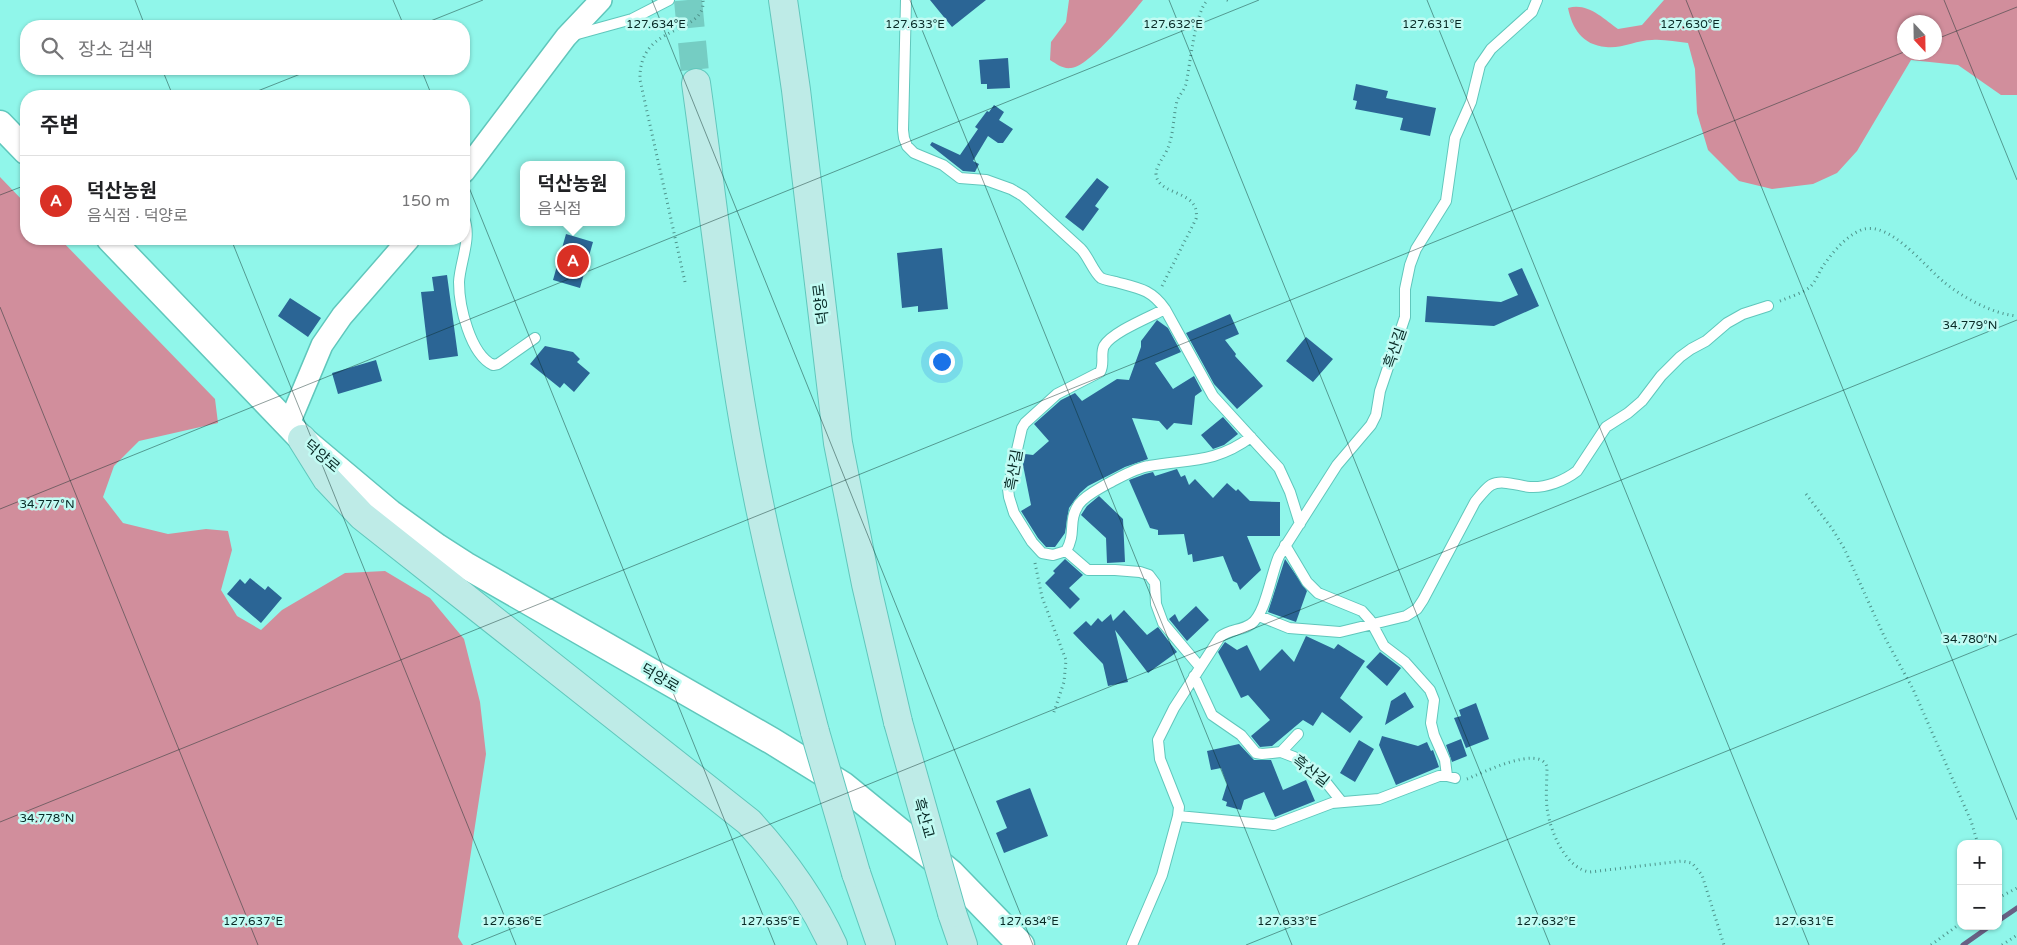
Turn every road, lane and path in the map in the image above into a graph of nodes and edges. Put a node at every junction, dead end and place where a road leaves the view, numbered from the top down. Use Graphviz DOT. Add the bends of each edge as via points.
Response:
graph roads {
  1 [pos="601,0"];
  2 [pos="669,0"];
  3 [pos="703,0"];
  4 [pos="783,0"];
  5 [pos="906,0"];
  6 [pos="1208,0"];
  7 [pos="1537,0"];
  8 [pos="566,37"];
  9 [pos="696,83"];
  10 [pos="0,124"];
  11 [pos="20,145"];
  12 [pos="470,164"];
  13 [pos="116,245"];
  14 [pos="404,245"];
  15 [pos="465,245"];
  16 [pos="684,282"];
  17 [pos="1156,298"];
  18 [pos="1768,306"];
  19 [pos="1165,310"];
  20 [pos="2017,316"];
  21 [pos="535,338"];
  22 [pos="295,432"];
  23 [pos="1251,437"];
  24 [pos="1806,494"];
  25 [pos="1300,524"];
  26 [pos="1032,542"];
  27 [pos="1285,545"];
  28 [pos="1066,551"];
  29 [pos="1259,616"];
  30 [pos="1372,624"];
  31 [pos="1197,671"];
  32 [pos="1053,715"];
  33 [pos="898,722"];
  34 [pos="1298,734"];
  35 [pos="1281,752"];
  36 [pos="1451,777"];
  37 [pos="1341,801"];
  38 [pos="1178,816"];
  39 [pos="1977,840"];
  40 [pos="2017,888"];
  41 [pos="2002,896"];
  42 [pos="1957,926"];
  43 [pos="2017,935"];
  44 [pos="833,945"];
  45 [pos="881,945"];
  46 [pos="963,945"];
  47 [pos="1021,945"];
  48 [pos="1132,945"];
  49 [pos="1724,945"];
  50 [pos="1931,945"];
  51 [pos="2002,945"];
  1 -- 8 [label="street"];
  2 -- 8 [label="lane" via="620,23"];
  3 -- 16 [label="path" via="702,10 694,20 656,40 644,57 639,72"];
  4 -- 33 [label="main road, 덕양로" via="838,443"];
  5 -- 17 [label="lane" via="903,130 907,146 960,178 986,180 1023,196 1081,249 1097,275 1144,290"];
  6 -- 17 [label="path" via="1202,6 1198,20 1186,85 1178,99 1168,149 1156,172 1164,186 1194,205 1196,219"];
  7 -- 25 [label="lane, 흑산길" via="1532,12 1491,49 1480,65 1471,102 1456,138 1446,201 1416,249 1410,265 1405,289 1405,317 1380,392 1376,415 1337,465"];
  8 -- 12 [label="street"];
  9 -- 45 [label="main road, bridge" via="742,410 772,565 815,732 856,873"];
  10 -- 11 [label="street"];
  13 -- 22 [label="street, 덕양로"];
  14 -- 22 [label="street" via="342,316 322,345"];
  15 -- 21 [label="lane" via="460,298 468,328 481,355 488,363 498,364"];
  17 -- 19 [label="lane"];
  18 -- 20 [label="path" via="1808,289 1844,240 1869,228 1894,237 1947,284 1968,297 2004,314"];
  18 -- 30 [label="lane" via="1727,323 1706,342 1680,357 1635,408 1606,427 1571,475 1539,487 1500,482 1492,484 1475,502 1417,609 1406,616"];
  19 -- 23 [label="lane" via="1213,396"];
  19 -- 26 [label="lane, 흑산길" via="1110,340 1103,349 1100,372 1050,398 1022,428 1008,489 1014,513"];
  22 -- 44 [label="main road" via="328,479 362,516 749,822 804,890"];
  22 -- 47 [label="street, 덕양로" via="390,513 444,552 843,785 951,873"];
  23 -- 25 [label="lane" via="1279,468"];
  23 -- 28 [label="lane" via="1221,455 1143,467 1096,490 1082,501 1075,512 1071,522 1073,534"];
  24 -- 39 [label="path" via="1844,548 1913,690"];
  25 -- 27 [label="lane, 흑산길"];
  26 -- 28 [label="lane, 흑산길" via="1042,554"];
  26 -- 32 [label="path" via="1042,597 1066,660 1064,682"];
  27 -- 29 [label="lane, 흑산길" via="1274,566"];
  27 -- 30 [label="lane" via="1313,589 1362,611"];
  28 -- 31 [label="lane, 흑산길" via="1088,570 1149,575 1155,583 1156,604 1162,623"];
  29 -- 30 [label="lane" via="1289,628 1331,633"];
  29 -- 31 [label="lane" via="1250,625 1224,633"];
  30 -- 36 [label="lane" via="1384,646 1416,673 1433,694 1431,723"];
  31 -- 35 [label="lane, 흑산길" via="1212,715 1241,735 1256,753"];
  31 -- 38 [label="lane" via="1158,740 1160,758 1179,807"];
  33 -- 46 [label="main road, 흑산교, bridge"];
  34 -- 35 [label="lane"];
  35 -- 37 [label="lane, 흑산길" via="1294,757 1326,781"];
  36 -- 37 [label="lane, 흑산길" via="1439,776 1370,801"];
  36 -- 49 [label="path" via="1465,780 1521,759 1542,759 1547,767 1550,824 1572,862 1590,872 1682,861 1692,863 1702,875"];
  37 -- 38 [label="lane, 흑산길" via="1274,825"];
  38 -- 48 [label="lane" via="1162,875"];
  40 -- 41 [label="path"];
  42 -- 50 [label="path"];
  43 -- 51 [label="path"];
}
